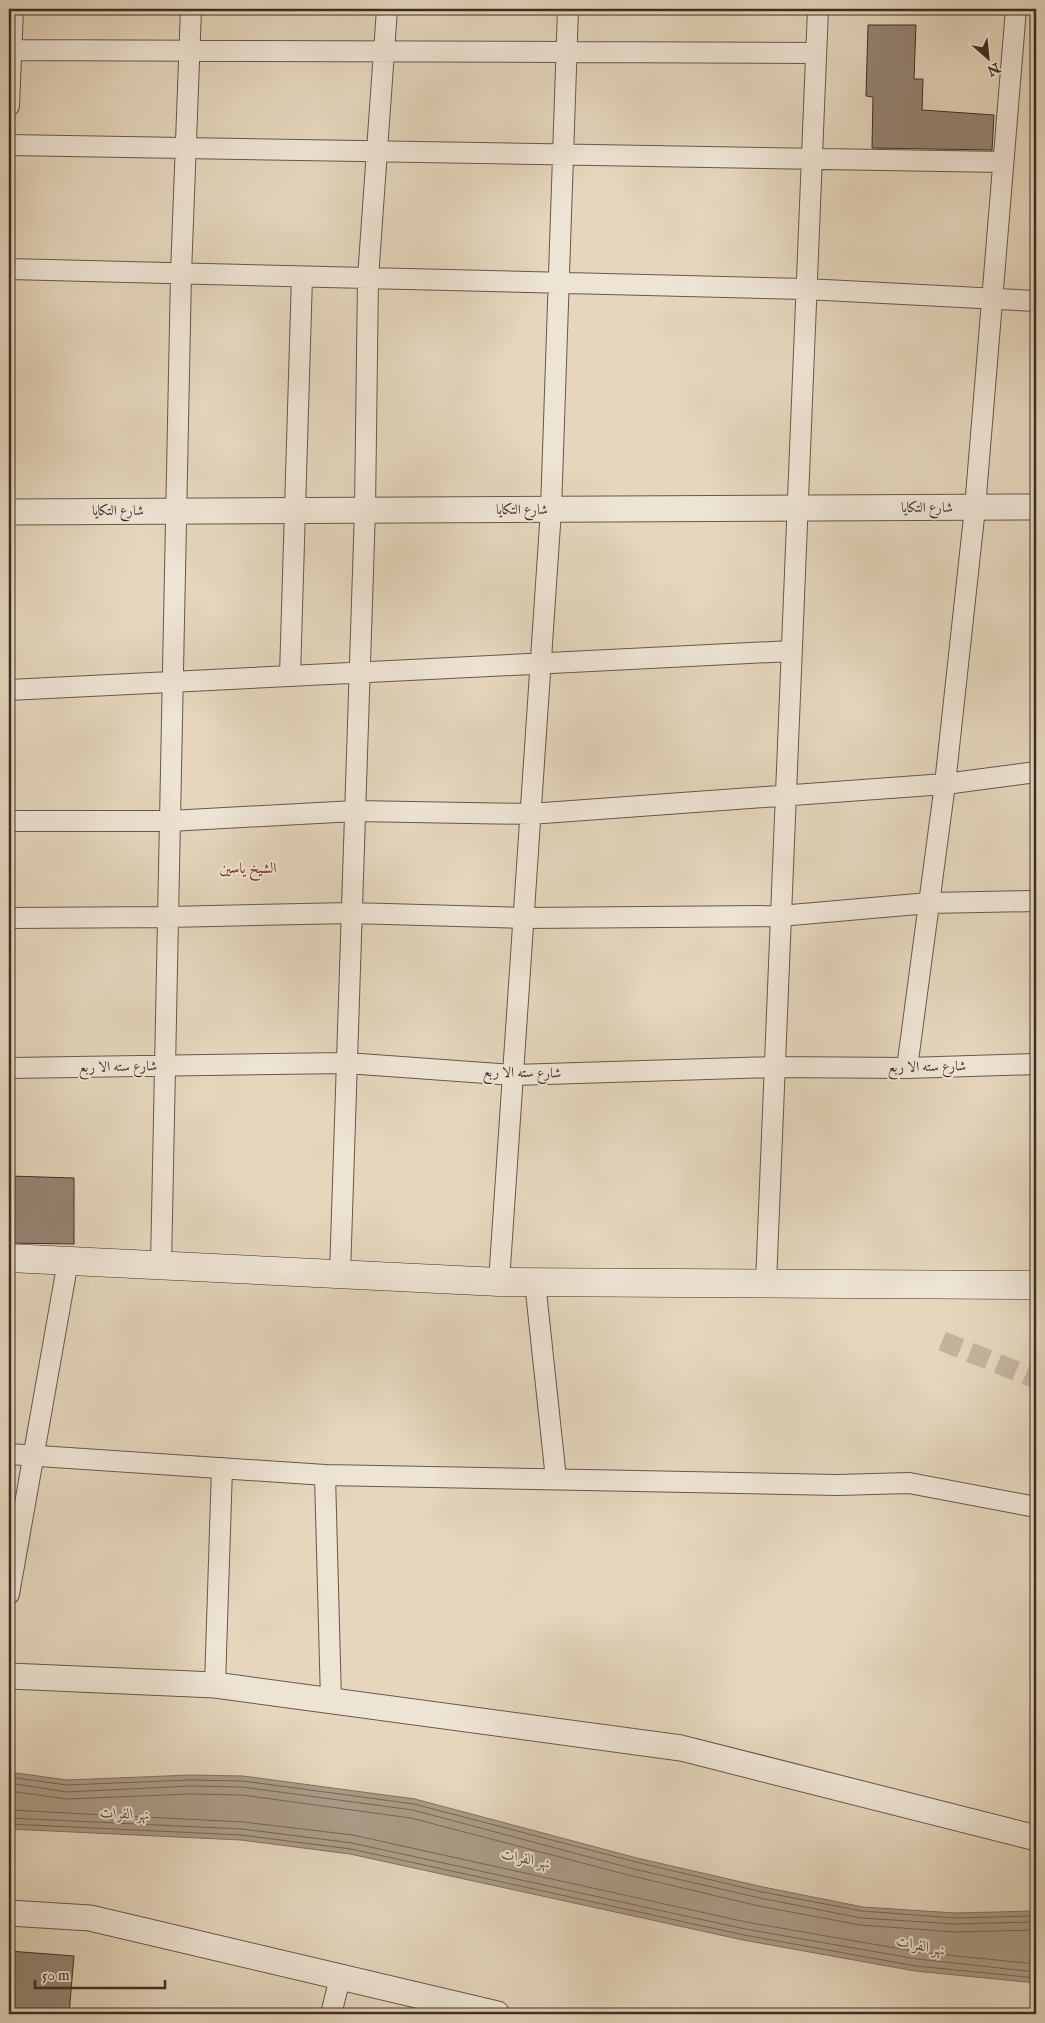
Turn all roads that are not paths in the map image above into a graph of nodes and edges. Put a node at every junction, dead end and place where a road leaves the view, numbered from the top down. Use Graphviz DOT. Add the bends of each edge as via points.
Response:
graph roads {
  1 [pos="13,9"];
  2 [pos="191,9"];
  3 [pos="386,9"];
  4 [pos="568,9"];
  5 [pos="818,9"];
  6 [pos="1016,9"];
  7 [pos="10,50"];
  8 [pos="189,51"];
  9 [pos="384,52"];
  10 [pos="567,52"];
  11 [pos="816,53"];
  12 [pos="9,106"];
  13 [pos="9,145"];
  14 [pos="186,148"];
  15 [pos="377,151"];
  16 [pos="563,155"];
  17 [pos="811,159"];
  18 [pos="1003,162"];
  19 [pos="9,270"];
  20 [pos="181,274"];
  21 [pos="302,277"];
  22 [pos="368,278"];
  23 [pos="558,283"];
  24 [pos="806,289"];
  25 [pos="991,300"];
  26 [pos="1036,301"];
  27 [pos="797,508"];
  28 [pos="975,508"];
  29 [pos="1036,508"];
  30 [pos="365,510"];
  31 [pos="551,510"];
  32 [pos="177,511"];
  33 [pos="295,511"];
  34 [pos="9,512"];
  35 [pos="792,651"];
  36 [pos="541,662"];
  37 [pos="360,672"];
  38 [pos="290,676"];
  39 [pos="173,682"];
  40 [pos="9,690"];
  41 [pos="1036,772"];
  42 [pos="945,784"];
  43 [pos="785,797"];
  44 [pos="355,811"];
  45 [pos="530,814"];
  46 [pos="9,821"];
  47 [pos="170,821"];
  48 [pos="1036,901"];
  49 [pos="929,903"];
  50 [pos="351,913"];
  51 [pos="780,916"];
  52 [pos="168,917"];
  53 [pos="9,918"];
  54 [pos="524,918"];
  55 [pos="346,1063"];
  56 [pos="1036,1064"];
  57 [pos="165,1066"];
  58 [pos="774,1067"];
  59 [pos="9,1068"];
  60 [pos="907,1068"];
  61 [pos="513,1075"];
  62 [pos="9,1258"];
  63 [pos="68,1261"];
  64 [pos="160,1266"];
  65 [pos="340,1274"];
  66 [pos="500,1282"];
  67 [pos="535,1282"];
  68 [pos="766,1283"];
  69 [pos="1036,1285"];
  70 [pos="9,1454"];
  71 [pos="34,1456"];
  72 [pos="222,1468"];
  73 [pos="325,1475"];
  74 [pos="556,1479"];
  75 [pos="1036,1507"];
  76 [pos="9,1594"];
  77 [pos="9,1676"];
  78 [pos="215,1685"];
  79 [pos="330,1701"];
  80 [pos="1036,1838"];
  81 [pos="9,1914"];
  82 [pos="338,2001"];
  83 [pos="498,2014"];
  1 -- 7 [label="street"];
  2 -- 8 [label="street"];
  3 -- 9 [label="street"];
  4 -- 10 [label="street"];
  5 -- 11 [label="street"];
  6 -- 18 [label="street"];
  7 -- 8 [label="street"];
  7 -- 12 [label="street"];
  8 -- 9 [label="street"];
  8 -- 14 [label="street"];
  9 -- 10 [label="street"];
  9 -- 15 [label="street"];
  10 -- 11 [label="street"];
  10 -- 16 [label="street"];
  11 -- 17 [label="street"];
  13 -- 14 [label="street"];
  14 -- 15 [label="street"];
  14 -- 20 [label="street"];
  15 -- 16 [label="street"];
  15 -- 22 [label="street"];
  16 -- 17 [label="street"];
  16 -- 23 [label="street"];
  17 -- 18 [label="street"];
  17 -- 24 [label="street"];
  18 -- 25 [label="street"];
  19 -- 20 [label="street"];
  20 -- 21 [label="street"];
  20 -- 32 [label="street"];
  21 -- 22 [label="street"];
  21 -- 33 [label="street"];
  22 -- 23 [label="street"];
  22 -- 30 [label="street"];
  23 -- 24 [label="street"];
  23 -- 31 [label="street"];
  24 -- 25 [label="street"];
  24 -- 27 [label="street"];
  25 -- 26 [label="street"];
  25 -- 28 [label="street"];
  27 -- 28 [label="street, شارع التكايا"];
  27 -- 31 [label="street, شارع التكايا"];
  27 -- 35 [label="street"];
  28 -- 29 [label="street, شارع التكايا"];
  28 -- 42 [label="street"];
  30 -- 31 [label="street, شارع التكايا"];
  30 -- 33 [label="street, شارع التكايا"];
  30 -- 37 [label="street"];
  31 -- 36 [label="street"];
  32 -- 33 [label="street, شارع التكايا"];
  32 -- 34 [label="street, شارع التكايا"];
  32 -- 39 [label="street"];
  33 -- 38 [label="street"];
  35 -- 36 [label="street"];
  35 -- 43 [label="street"];
  36 -- 37 [label="street"];
  36 -- 45 [label="street"];
  37 -- 38 [label="street"];
  37 -- 44 [label="street"];
  38 -- 39 [label="street"];
  39 -- 40 [label="street"];
  39 -- 47 [label="street"];
  41 -- 42 [label="street"];
  42 -- 43 [label="street"];
  42 -- 49 [label="street"];
  43 -- 45 [label="street"];
  43 -- 51 [label="street"];
  44 -- 45 [label="street"];
  44 -- 47 [label="street"];
  44 -- 50 [label="street"];
  45 -- 54 [label="street"];
  46 -- 47 [label="street"];
  47 -- 52 [label="street"];
  48 -- 49 [label="street"];
  49 -- 51 [label="street"];
  49 -- 60 [label="street"];
  50 -- 52 [label="street"];
  50 -- 54 [label="street"];
  50 -- 55 [label="street"];
  51 -- 54 [label="street"];
  51 -- 58 [label="street"];
  52 -- 53 [label="street"];
  52 -- 57 [label="street"];
  54 -- 61 [label="street"];
  55 -- 57 [label="street, شارع سته الا ربع"];
  55 -- 61 [label="street, شارع سته الا ربع"];
  55 -- 65 [label="street"];
  56 -- 60 [label="street, شارع سته الا ربع"];
  57 -- 59 [label="street, شارع سته الا ربع"];
  57 -- 64 [label="street"];
  58 -- 60 [label="street, شارع سته الا ربع"];
  58 -- 61 [label="street, شارع سته الا ربع"];
  58 -- 68 [label="street"];
  61 -- 66 [label="street"];
  62 -- 63 [label="main road"];
  63 -- 64 [label="main road"];
  63 -- 71 [label="street"];
  64 -- 65 [label="main road"];
  65 -- 66 [label="main road"];
  66 -- 67 [label="main road"];
  67 -- 68 [label="main road"];
  67 -- 74 [label="street"];
  68 -- 69 [label="main road"];
  70 -- 71 [label="street"];
  71 -- 72 [label="street"];
  71 -- 76 [label="street"];
  72 -- 73 [label="street"];
  72 -- 78 [label="street"];
  73 -- 74 [label="street"];
  73 -- 79 [label="street"];
  74 -- 75 [label="street" via="837,1485 909,1482"];
  77 -- 78 [label="street"];
  78 -- 79 [label="street"];
  79 -- 80 [label="street" via="681,1748"];
  81 -- 82 [label="street" via="90,1918"];
  82 -- 83 [label="street"];
}
